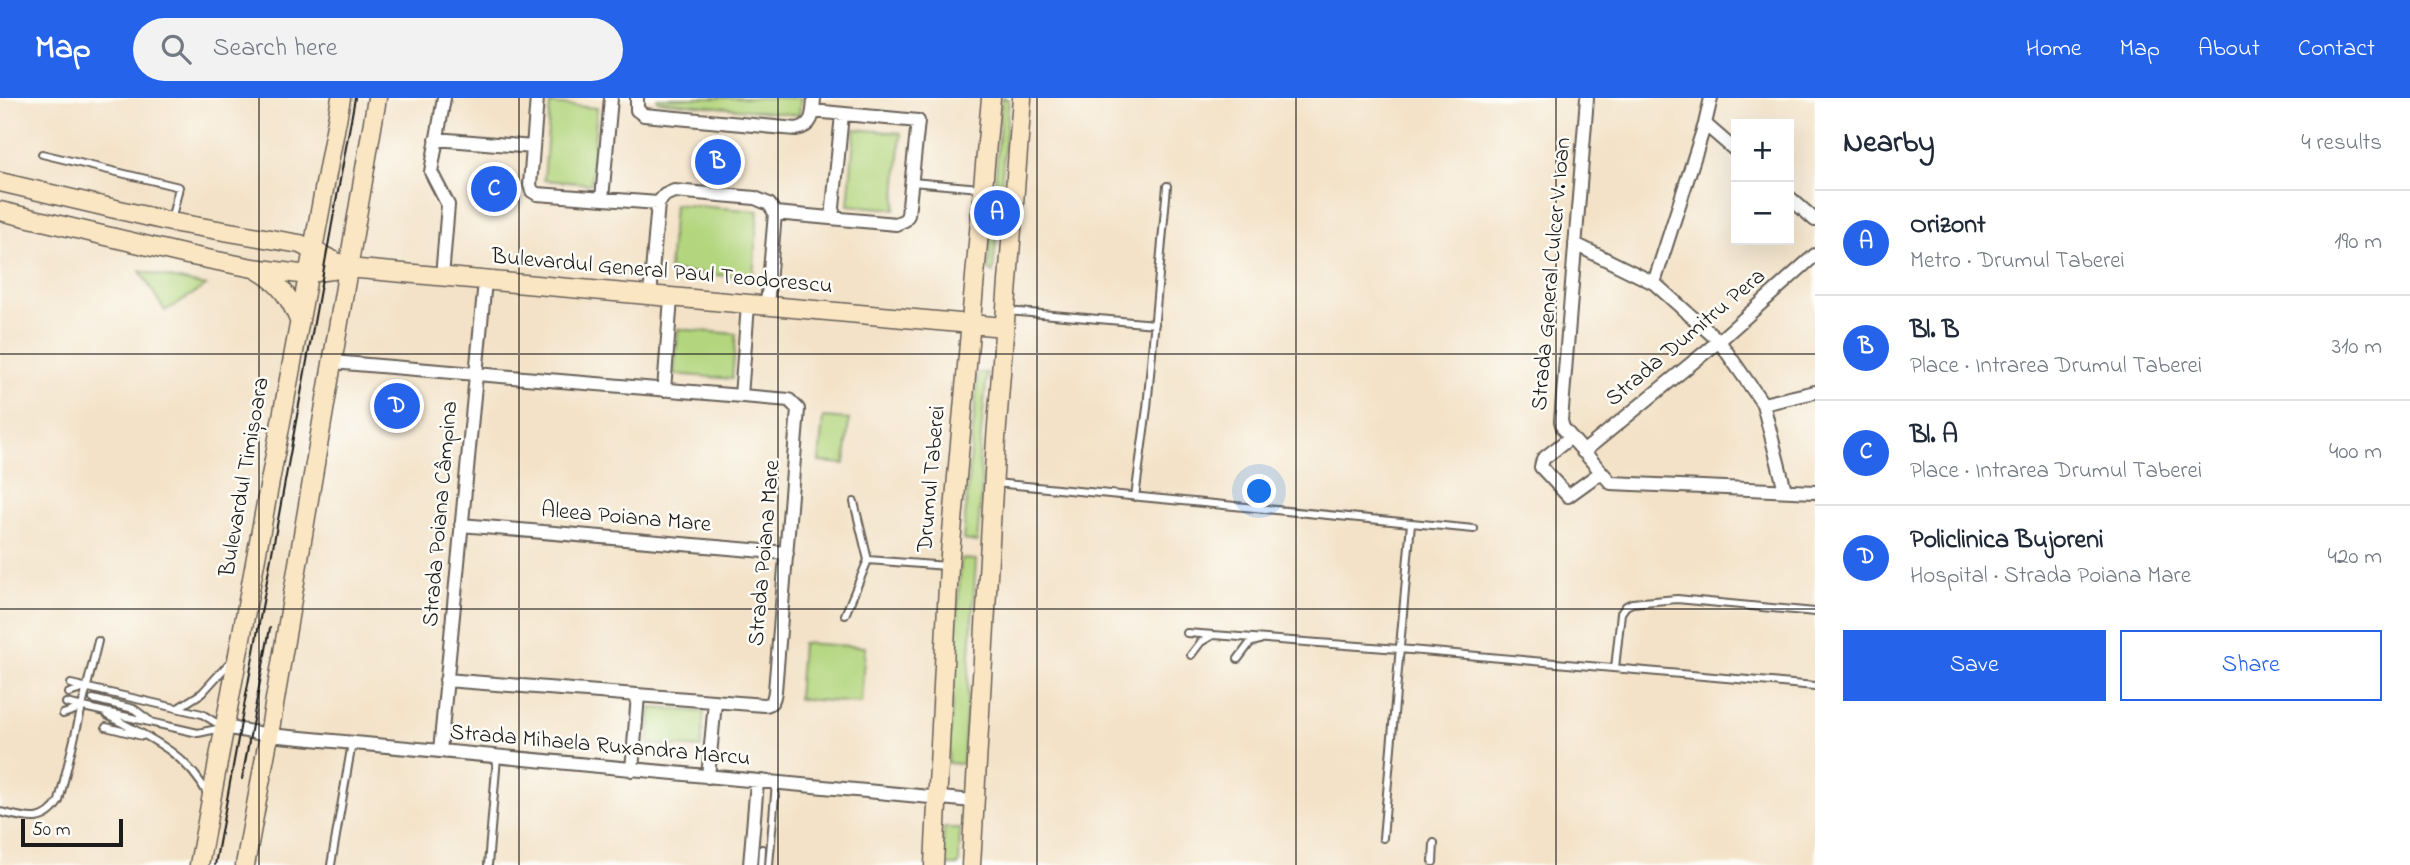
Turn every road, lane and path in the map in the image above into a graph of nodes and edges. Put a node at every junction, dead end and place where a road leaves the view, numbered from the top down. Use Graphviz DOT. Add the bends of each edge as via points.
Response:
graph roads {
  1 [pos="341,98"];
  2 [pos="377,98"];
  3 [pos="444,98"];
  4 [pos="537,98"];
  5 [pos="611,98"];
  6 [pos="637,98"];
  7 [pos="991,98"];
  8 [pos="1022,98"];
  9 [pos="1587,98"];
  10 [pos="1711,98"];
  11 [pos="814,105"];
  12 [pos="842,114"];
  13 [pos="1705,124"];
  14 [pos="436,139"];
  15 [pos="533,147"];
  16 [pos="1731,147"];
  17 [pos="42,154"];
  18 [pos="0,181"];
  19 [pos="912,182"];
  20 [pos="1167,186"];
  21 [pos="983,188"];
  22 [pos="602,199"];
  23 [pos="1794,201"];
  24 [pos="658,203"];
  25 [pos="0,211"];
  26 [pos="775,213"];
  27 [pos="832,218"];
  28 [pos="1815,220"];
  29 [pos="171,222"];
  30 [pos="1575,244"];
  31 [pos="312,250"];
  32 [pos="1815,255"];
  33 [pos="253,268"];
  34 [pos="348,268"];
  35 [pos="307,274"];
  36 [pos="442,277"];
  37 [pos="485,281"];
  38 [pos="1654,284"];
  39 [pos="650,296"];
  40 [pos="671,298"];
  41 [pos="748,305"];
  42 [pos="768,306"];
  43 [pos="1005,319"];
  44 [pos="299,320"];
  45 [pos="1154,324"];
  46 [pos="971,325"];
  47 [pos="1719,341"];
  48 [pos="332,362"];
  49 [pos="475,374"];
  50 [pos="664,390"];
  51 [pos="1815,392"];
  52 [pos="741,396"];
  53 [pos="1763,404"];
  54 [pos="1571,437"];
  55 [pos="1583,452"];
  56 [pos="1601,473"];
  57 [pos="993,483"];
  58 [pos="1785,490"];
  59 [pos="1815,492"];
  60 [pos="1135,497"];
  61 [pos="854,502"];
  62 [pos="1411,523"];
  63 [pos="461,525"];
  64 [pos="1474,529"];
  65 [pos="786,553"];
  66 [pos="867,560"];
  67 [pos="949,566"];
  68 [pos="1815,612"];
  69 [pos="845,615"];
  70 [pos="1187,633"];
  71 [pos="1215,634"];
  72 [pos="1265,638"];
  73 [pos="98,641"];
  74 [pos="1399,649"];
  75 [pos="238,653"];
  76 [pos="1191,655"];
  77 [pos="1238,659"];
  78 [pos="1615,668"];
  79 [pos="446,680"];
  80 [pos="71,684"];
  81 [pos="1815,686"];
  82 [pos="87,688"];
  83 [pos="69,692"];
  84 [pos="638,695"];
  85 [pos="93,699"];
  86 [pos="715,702"];
  87 [pos="66,703"];
  88 [pos="157,704"];
  89 [pos="83,707"];
  90 [pos="177,708"];
  91 [pos="134,709"];
  92 [pos="100,711"];
  93 [pos="63,715"];
  94 [pos="152,723"];
  95 [pos="106,727"];
  96 [pos="224,727"];
  97 [pos="269,735"];
  98 [pos="151,738"];
  99 [pos="352,743"];
  100 [pos="440,751"];
  101 [pos="497,757"];
  102 [pos="632,770"];
  103 [pos="708,777"];
  104 [pos="757,782"];
  105 [pos="776,783"];
  106 [pos="937,799"];
  107 [pos="211,800"];
  108 [pos="973,801"];
  109 [pos="0,812"];
  110 [pos="1383,838"];
  111 [pos="1434,843"];
  112 [pos="762,849"];
  113 [pos="1433,862"];
  114 [pos="199,865"];
  115 [pos="245,865"];
  116 [pos="331,865"];
  117 [pos="488,865"];
  118 [pos="750,865"];
  119 [pos="761,865"];
  120 [pos="769,865"];
  121 [pos="934,865"];
  122 [pos="971,865"];
  1 -- 31 [label="main road, Bulevardul Timișoara"];
  2 -- 34 [label="main road"];
  3 -- 14 [label="street"];
  4 -- 15 [label="street"];
  5 -- 22 [label="street"];
  6 -- 11 [label="street" via="637,110 644,115 796,129 812,120"];
  7 -- 21 [label="main road, Drumul Taberei"];
  8 -- 43 [label="main road"];
  9 -- 30 [label="street, Strada General Culcer V. Ioan"];
  10 -- 13 [label="street"];
  11 -- 12 [label="street"];
  12 -- 19 [label="street" via="918,121"];
  12 -- 27 [label="street"];
  13 -- 16 [label="street"];
  13 -- 38 [label="street"];
  14 -- 15 [label="street"];
  14 -- 36 [label="street" via="431,172 449,211"];
  15 -- 22 [label="street" via="532,191"];
  17 -- 29 [label="lane" via="179,187"];
  18 -- 29 [label="main road, Bulevardul General Paul Teodorescu"];
  19 -- 21 [label="lane"];
  19 -- 27 [label="street" via="910,209 901,223"];
  20 -- 45 [label="lane"];
  21 -- 46 [label="main road, Drumul Taberei"];
  22 -- 24 [label="street"];
  23 -- 28 [label="street"];
  24 -- 26 [label="street" via="674,191 755,198 769,204"];
  24 -- 39 [label="street"];
  25 -- 33 [label="main road, Bulevardul General Paul Teodorescu"];
  26 -- 27 [label="street"];
  26 -- 42 [label="street"];
  29 -- 31 [label="main road, Bulevardul General Paul Teodorescu" via="300,244"];
  30 -- 38 [label="street"];
  30 -- 54 [label="street, Strada General Culcer V. Ioan" via="1560,421"];
  31 -- 34 [label="main road, Bulevardul General Paul Teodorescu"];
  31 -- 35 [label="main road, Bulevardul Timișoara"];
  32 -- 47 [label="street, Strada Dumitru Pera"];
  33 -- 35 [label="main road, Bulevardul General Paul Teodorescu"];
  33 -- 44 [label="main road" via="278,283"];
  34 -- 35 [label="main road, Bulevardul General Paul Teodorescu"];
  34 -- 36 [label="main road, Bulevardul General Paul Teodorescu"];
  34 -- 48 [label="main road"];
  35 -- 44 [label="main road, Bulevardul Timișoara"];
  36 -- 37 [label="main road, Bulevardul General Paul Teodorescu"];
  37 -- 39 [label="main road, Bulevardul General Paul Teodorescu"];
  37 -- 49 [label="street, Strada Poiana Câmpina"];
  38 -- 47 [label="street"];
  39 -- 40 [label="main road, Bulevardul General Paul Teodorescu"];
  40 -- 41 [label="main road, Bulevardul General Paul Teodorescu"];
  40 -- 50 [label="street"];
  41 -- 42 [label="main road, Bulevardul General Paul Teodorescu"];
  41 -- 52 [label="street"];
  42 -- 46 [label="main road, Bulevardul General Paul Teodorescu"];
  43 -- 45 [label="lane"];
  43 -- 46 [label="main road, Bulevardul General Paul Teodorescu"];
  43 -- 57 [label="main road"];
  44 -- 75 [label="main road, Bulevardul Timișoara"];
  45 -- 60 [label="lane"];
  46 -- 67 [label="main road, Drumul Taberei"];
  47 -- 53 [label="street"];
  47 -- 55 [label="street, Strada Dumitru Pera"];
  48 -- 49 [label="street, Strada Poiana Mare"];
  48 -- 97 [label="main road"];
  49 -- 50 [label="street, Strada Poiana Mare"];
  49 -- 63 [label="street, Strada Poiana Câmpina"];
  50 -- 52 [label="street, Strada Poiana Mare"];
  51 -- 53 [label="street"];
  52 -- 65 [label="street, Strada Poiana Mare" via="789,400 798,410"];
  53 -- 58 [label="street"];
  54 -- 55 [label="street, Strada General Culcer V. Ioan"];
  54 -- 56 [label="street" via="1544,459 1541,467 1568,496"];
  55 -- 56 [label="street, Strada General Culcer V. Ioan"];
  56 -- 58 [label="street" via="1611,483"];
  57 -- 60 [label="lane"];
  57 -- 108 [label="main road"];
  58 -- 59 [label="street"];
  60 -- 62 [label="lane"];
  61 -- 66 [label="lane"];
  62 -- 64 [label="lane"];
  62 -- 74 [label="lane"];
  63 -- 65 [label="street, Aleea Poiana Mare"];
  63 -- 79 [label="street, Strada Poiana Câmpina"];
  65 -- 86 [label="street, Strada Poiana Mare" via="774,700 764,705"];
  66 -- 67 [label="lane"];
  66 -- 69 [label="lane"];
  67 -- 106 [label="main road, Drumul Taberei"];
  68 -- 78 [label="lane" via="1676,599 1632,603 1621,613"];
  70 -- 71 [label="lane"];
  71 -- 72 [label="lane"];
  71 -- 76 [label="lane"];
  72 -- 74 [label="lane"];
  72 -- 77 [label="lane" via="1250,643"];
  73 -- 82 [label="lane"];
  74 -- 78 [label="lane"];
  74 -- 110 [label="lane"];
  75 -- 90 [label="lane" via="202,693"];
  75 -- 96 [label="main road, Bulevardul Timișoara"];
  78 -- 81 [label="lane"];
  79 -- 84 [label="street, Strada Poiana Mare"];
  79 -- 100 [label="street, Strada Poiana Câmpina"];
  80 -- 82 [label="lane"];
  82 -- 83 [label="lane"];
  82 -- 88 [label="lane"];
  82 -- 89 [label="lane"];
  84 -- 86 [label="street, Strada Poiana Mare"];
  84 -- 102 [label="street"];
  85 -- 91 [label="lane"];
  86 -- 103 [label="street"];
  87 -- 89 [label="lane"];
  88 -- 90 [label="lane"];
  88 -- 91 [label="lane"];
  89 -- 92 [label="lane"];
  89 -- 93 [label="lane"];
  89 -- 109 [label="lane" via="54,810 37,818"];
  90 -- 96 [label="lane" via="202,714"];
  91 -- 94 [label="lane"];
  92 -- 94 [label="lane"];
  92 -- 98 [label="lane"];
  94 -- 96 [label="lane" via="198,733"];
  95 -- 98 [label="lane"];
  96 -- 97 [label="street, Strada Mihaela Ruxandra Marcu"];
  96 -- 107 [label="main road, Bulevardul Timișoara"];
  97 -- 99 [label="street, Strada Mihaela Ruxandra Marcu"];
  97 -- 115 [label="main road"];
  98 -- 107 [label="lane" via="186,763"];
  99 -- 100 [label="street, Strada Mihaela Ruxandra Marcu"];
  99 -- 116 [label="lane"];
  100 -- 101 [label="street, Strada Mihaela Ruxandra Marcu"];
  101 -- 102 [label="street, Strada Mihaela Ruxandra Marcu"];
  101 -- 117 [label="lane"];
  102 -- 103 [label="street, Strada Mihaela Ruxandra Marcu"];
  103 -- 104 [label="street, Strada Mihaela Ruxandra Marcu"];
  104 -- 105 [label="street, Strada Mihaela Ruxandra Marcu"];
  104 -- 118 [label="street"];
  105 -- 106 [label="street, Strada Mihaela Ruxandra Marcu"];
  105 -- 120 [label="lane"];
  106 -- 108 [label="street, Strada Mihaela Ruxandra Marcu"];
  106 -- 121 [label="main road, Drumul Taberei"];
  107 -- 114 [label="main road, Bulevardul Timișoara"];
  108 -- 122 [label="main road"];
  111 -- 113 [label="lane"];
  112 -- 119 [label="lane"];
}
